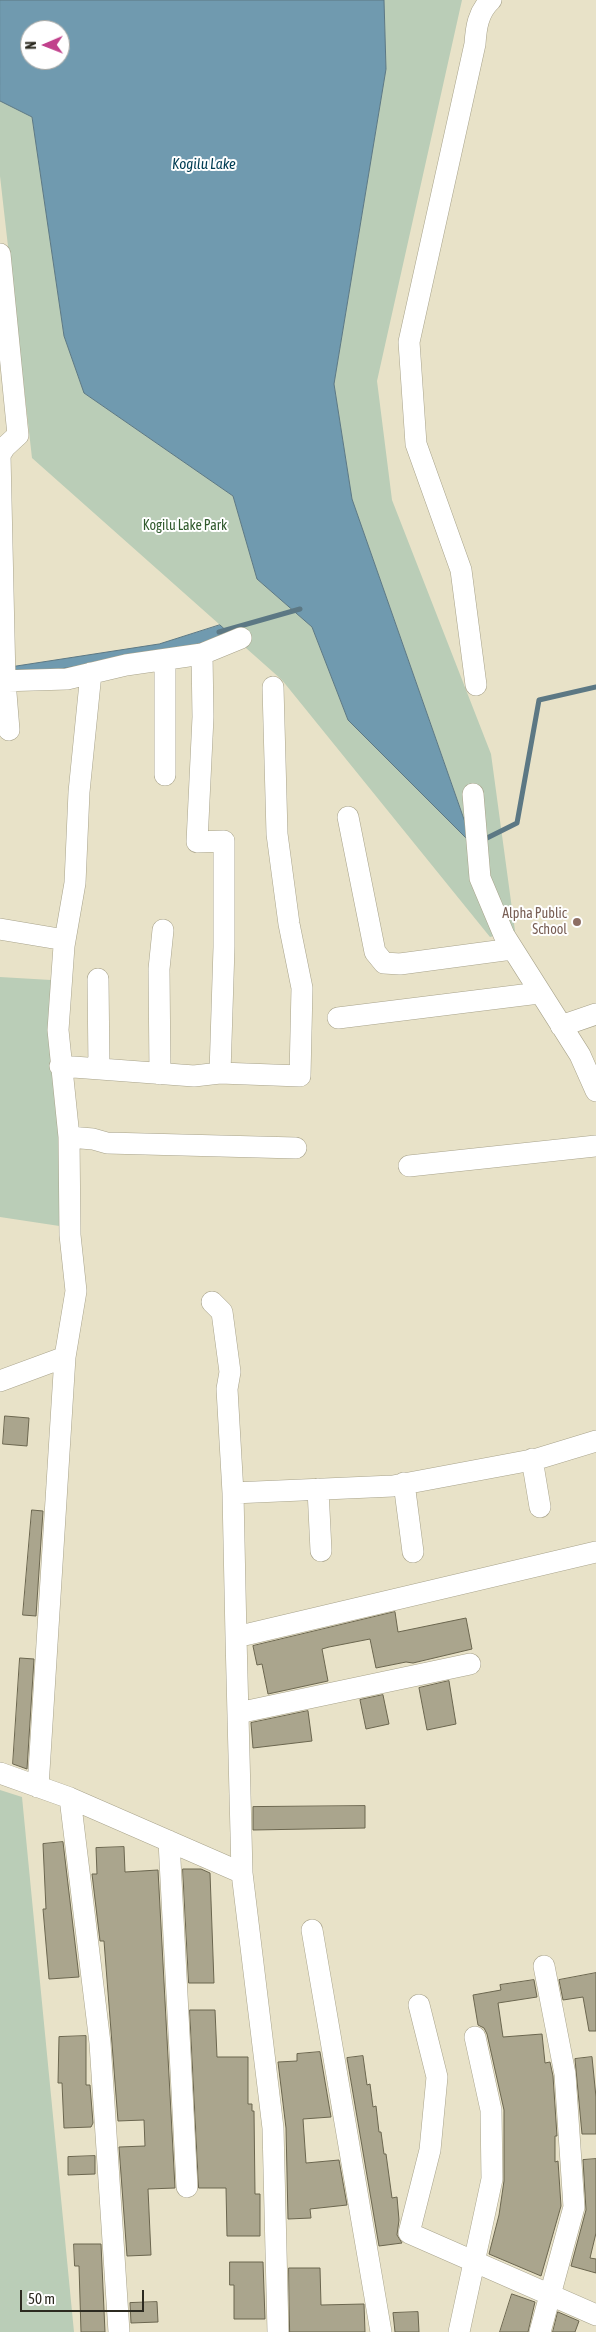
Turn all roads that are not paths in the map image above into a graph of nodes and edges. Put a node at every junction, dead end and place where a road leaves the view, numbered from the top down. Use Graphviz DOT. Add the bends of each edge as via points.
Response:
graph roads {
  1 [pos="491,0"];
  2 [pos="0,254"];
  3 [pos="241,638"];
  4 [pos="202,654"];
  5 [pos="166,660"];
  6 [pos="91,674"];
  7 [pos="2,681"];
  8 [pos="476,684"];
  9 [pos="273,687"];
  10 [pos="9,730"];
  11 [pos="165,775"];
  12 [pos="472,794"];
  13 [pos="348,817"];
  14 [pos="0,929"];
  15 [pos="163,930"];
  16 [pos="65,940"];
  17 [pos="512,949"];
  18 [pos="98,978"];
  19 [pos="539,993"];
  20 [pos="596,1014"];
  21 [pos="338,1018"];
  22 [pos="561,1026"];
  23 [pos="60,1066"];
  24 [pos="98,1068"];
  25 [pos="220,1073"];
  26 [pos="160,1074"];
  27 [pos="595,1088"];
  28 [pos="69,1137"];
  29 [pos="596,1146"];
  30 [pos="296,1148"];
  31 [pos="408,1166"];
  32 [pos="212,1302"];
  33 [pos="65,1357"];
  34 [pos="0,1381"];
  35 [pos="596,1442"];
  36 [pos="532,1460"];
  37 [pos="404,1484"];
  38 [pos="318,1489"];
  39 [pos="234,1493"];
  40 [pos="540,1507"];
  41 [pos="321,1551"];
  42 [pos="413,1552"];
  43 [pos="596,1552"];
  44 [pos="236,1637"];
  45 [pos="470,1664"];
  46 [pos="238,1713"];
  47 [pos="0,1773"];
  48 [pos="38,1787"];
  49 [pos="70,1798"];
  50 [pos="169,1841"];
  51 [pos="242,1874"];
  52 [pos="312,1930"];
  53 [pos="544,1966"];
  54 [pos="418,2005"];
  55 [pos="475,2037"];
  56 [pos="187,2187"];
  57 [pos="474,2262"];
  58 [pos="550,2295"];
  59 [pos="596,2315"];
  60 [pos="119,2332"];
  61 [pos="278,2332"];
  62 [pos="381,2332"];
  63 [pos="459,2332"];
  64 [pos="540,2332"];
  1 -- 8 [label="street" via="485,5 476,26 409,342 416,444 461,570"];
  2 -- 7 [label="street" via="18,435 0,455"];
  3 -- 4 [label="street"];
  4 -- 5 [label="street"];
  4 -- 25 [label="street" via="203,717 197,842 224,841"];
  5 -- 6 [label="street"];
  5 -- 11 [label="street"];
  6 -- 7 [label="street" via="66,679"];
  6 -- 16 [label="street" via="75,883"];
  7 -- 10 [label="street"];
  9 -- 25 [label="street" via="277,834 289,924 302,988 300,1076"];
  12 -- 17 [label="street" via="480,878"];
  13 -- 17 [label="street" via="375,952 384,963 400,964"];
  14 -- 16 [label="street"];
  15 -- 26 [label="street" via="159,969"];
  16 -- 23 [label="street" via="58,1030"];
  17 -- 19 [label="street"];
  18 -- 24 [label="street"];
  19 -- 21 [label="street"];
  19 -- 22 [label="street"];
  20 -- 22 [label="street"];
  22 -- 27 [label="street" via="580,1055"];
  23 -- 24 [label="street"];
  23 -- 28 [label="street"];
  24 -- 26 [label="street"];
  25 -- 26 [label="street" via="194,1076"];
  28 -- 30 [label="street" via="107,1143"];
  28 -- 33 [label="street" via="70,1235 76,1291"];
  29 -- 31 [label="street"];
  32 -- 39 [label="street" via="222,1312 230,1372 227,1389"];
  33 -- 34 [label="street"];
  33 -- 48 [label="street"];
  35 -- 36 [label="street"];
  36 -- 37 [label="street"];
  36 -- 40 [label="street"];
  37 -- 38 [label="street"];
  37 -- 42 [label="street"];
  38 -- 39 [label="street"];
  38 -- 41 [label="street"];
  39 -- 44 [label="street"];
  43 -- 44 [label="street"];
  44 -- 46 [label="street"];
  45 -- 46 [label="street"];
  46 -- 51 [label="street"];
  47 -- 48 [label="street"];
  48 -- 49 [label="street"];
  49 -- 50 [label="street"];
  49 -- 60 [label="street" via="100,2043"];
  50 -- 51 [label="street"];
  50 -- 56 [label="street"];
  51 -- 61 [label="street" via="273,2128"];
  52 -- 62 [label="street"];
  53 -- 58 [label="street" via="565,2074 574,2207"];
  54 -- 57 [label="street" via="437,2076 430,2150 409,2233"];
  55 -- 57 [label="street" via="491,2110 492,2179"];
  57 -- 58 [label="street"];
  57 -- 63 [label="street"];
  58 -- 59 [label="street"];
  58 -- 64 [label="street"];
}
